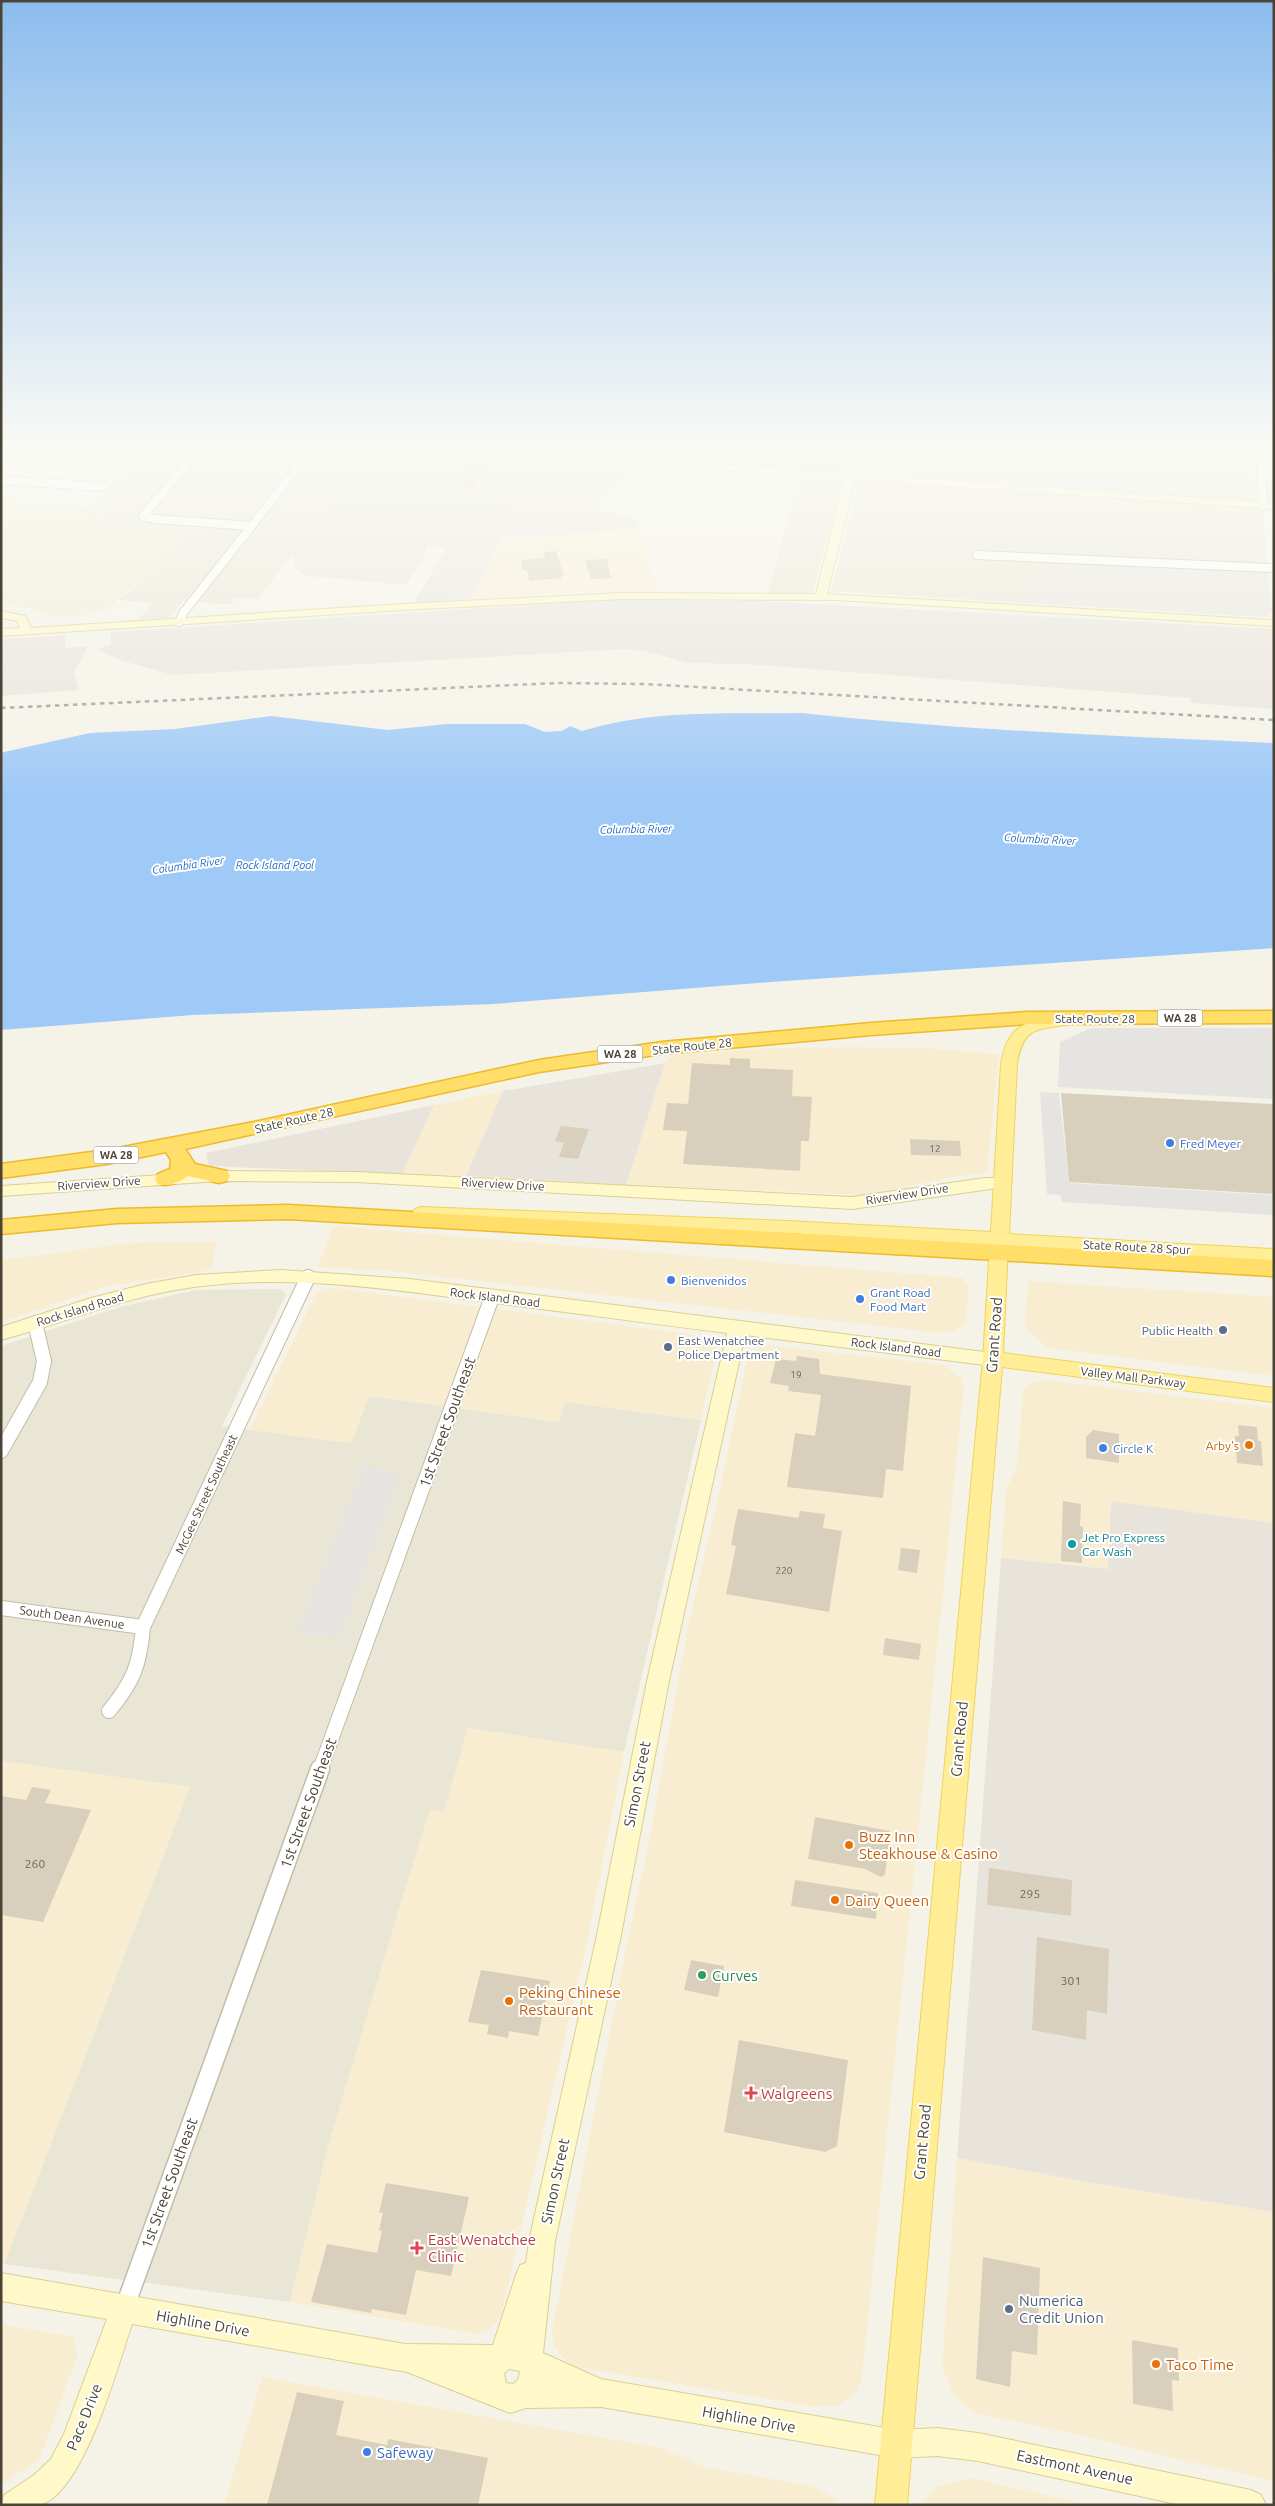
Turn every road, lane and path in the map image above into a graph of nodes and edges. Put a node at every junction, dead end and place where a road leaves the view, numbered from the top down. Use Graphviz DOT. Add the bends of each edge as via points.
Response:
graph roads {
  1 [pos="220,566"];
  2 [pos="829,566"];
  3 [pos="1227,566"];
  4 [pos="1274,568"];
  5 [pos="821,597"];
  6 [pos="1,614"];
  7 [pos="179,622"];
  8 [pos="1274,623"];
  9 [pos="26,632"];
  10 [pos="1,633"];
  11 [pos="1274,1017"];
  12 [pos="1076,1019"];
  13 [pos="176,1153"];
  14 [pos="1,1171"];
  15 [pos="219,1176"];
  16 [pos="166,1179"];
  17 [pos="1004,1182"];
  18 [pos="1,1191"];
  19 [pos="1,1227"];
  20 [pos="1000,1247"];
  21 [pos="1274,1255"];
  22 [pos="1274,1268"];
  23 [pos="308,1277"];
  24 [pos="492,1297"];
  25 [pos="35,1323"];
  26 [pos="737,1328"];
  27 [pos="1,1334"];
  28 [pos="993,1359"];
  29 [pos="1274,1395"];
  30 [pos="1,1451"];
  31 [pos="1,1608"];
  32 [pos="143,1627"];
  33 [pos="109,1711"];
  34 [pos="1,2286"];
  35 [pos="124,2309"];
  36 [pos="405,2358"];
  37 [pos="514,2359"];
  38 [pos="496,2393"];
  39 [pos="601,2393"];
  40 [pos="524,2394"];
  41 [pos="897,2444"];
  42 [pos="14,2505"];
  43 [pos="891,2505"];
  44 [pos="1251,2505"];
  1 -- 7 [label="street"];
  2 -- 5 [label="main road"];
  3 -- 4 [label="street"];
  5 -- 7 [label="main road" via="621,596"];
  5 -- 8 [label="main road"];
  6 -- 9 [label="main road" via="21,618"];
  7 -- 9 [label="main road"];
  9 -- 10 [label="main road"];
  11 -- 12 [label="highway, State Route 28 / WA 28"];
  12 -- 13 [label="highway, State Route 28 / WA 28" via="1027,1018 890,1028 662,1048 539,1066 254,1129"];
  12 -- 17 [label="main road, Grant Road" via="1033,1026 1013,1042 1007,1091"];
  13 -- 14 [label="highway, State Route 28 / WA 28"];
  13 -- 15 [label="highway" via="193,1172"];
  13 -- 16 [label="highway" via="180,1172"];
  15 -- 16 [label="main road, Riverview Drive"];
  15 -- 17 [label="main road, Riverview Drive" via="362,1177 852,1203 956,1186"];
  16 -- 18 [label="main road, Riverview Drive"];
  17 -- 20 [label="main road, Grant Road"];
  19 -- 20 [label="highway" via="117,1216 288,1212"];
  20 -- 21 [label="main road, State Route 28 Spur"];
  20 -- 22 [label="highway"];
  20 -- 28 [label="main road, Grant Road"];
  23 -- 24 [label="main road, Rock Island Road"];
  23 -- 25 [label="main road, Rock Island Road" via="254,1276 194,1281 109,1298"];
  23 -- 32 [label="street, McGee Street Southeast"];
  24 -- 26 [label="main road, Rock Island Road"];
  24 -- 35 [label="street, 1st Street Southeast"];
  25 -- 27 [label="main road, Rock Island Road"];
  25 -- 30 [label="street" via="44,1361 40,1382"];
  26 -- 28 [label="main road, Rock Island Road"];
  26 -- 37 [label="main road, Simon Street" via="656,1690 609,1935"];
  28 -- 29 [label="main road, Valley Mall Parkway"];
  28 -- 41 [label="main road, Grant Road"];
  31 -- 32 [label="street, South Dean Avenue"];
  32 -- 33 [label="street, McGee Street Southeast" via="141,1654 133,1682"];
  34 -- 35 [label="main road, Highline Drive"];
  35 -- 36 [label="main road, Highline Drive"];
  35 -- 42 [label="main road, Pace Drive" via="76,2441 61,2469"];
  36 -- 37 [label="main road, Highline Drive"];
  36 -- 38 [label="main road, Highline Drive"];
  37 -- 38 [label="main road" via="490,2372"];
  37 -- 39 [label="main road, Highline Drive"];
  37 -- 40 [label="main road" via="533,2373 533,2380"];
  38 -- 40 [label="main road, Highline Drive" via="510,2399"];
  39 -- 40 [label="main road, Highline Drive"];
  39 -- 41 [label="main road, Highline Drive"];
  41 -- 43 [label="main road, Grant Road"];
  41 -- 44 [label="main road, Eastmont Avenue" via="937,2442 978,2447"];
}
